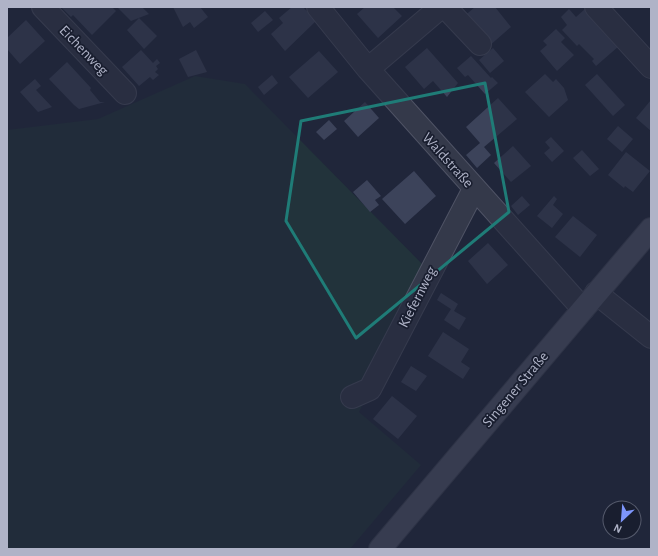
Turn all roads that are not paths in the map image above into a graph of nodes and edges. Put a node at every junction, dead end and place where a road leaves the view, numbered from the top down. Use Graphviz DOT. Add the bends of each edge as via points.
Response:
graph roads {
  1 [pos="43,7"];
  2 [pos="318,7"];
  3 [pos="441,7"];
  4 [pos="445,7"];
  5 [pos="596,7"];
  6 [pos="480,44"];
  7 [pos="651,67"];
  8 [pos="368,70"];
  9 [pos="125,93"];
  10 [pos="474,189"];
  11 [pos="651,229"];
  12 [pos="596,293"];
  13 [pos="582,309"];
  14 [pos="651,337"];
  15 [pos="352,397"];
  16 [pos="380,549"];
  1 -- 9 [label="street, Eichenweg"];
  2 -- 8 [label="street, Waldstraße"];
  3 -- 8 [label="street"];
  4 -- 6 [label="street"];
  5 -- 7 [label="street"];
  8 -- 10 [label="street, Waldstraße"];
  10 -- 13 [label="street, Waldstraße"];
  10 -- 15 [label="street, Kiefernweg" via="370,389"];
  11 -- 12 [label="main road, Singener Straße"];
  12 -- 13 [label="main road, Singener Straße"];
  12 -- 14 [label="street"];
  13 -- 16 [label="main road, Singener Straße"];
}
